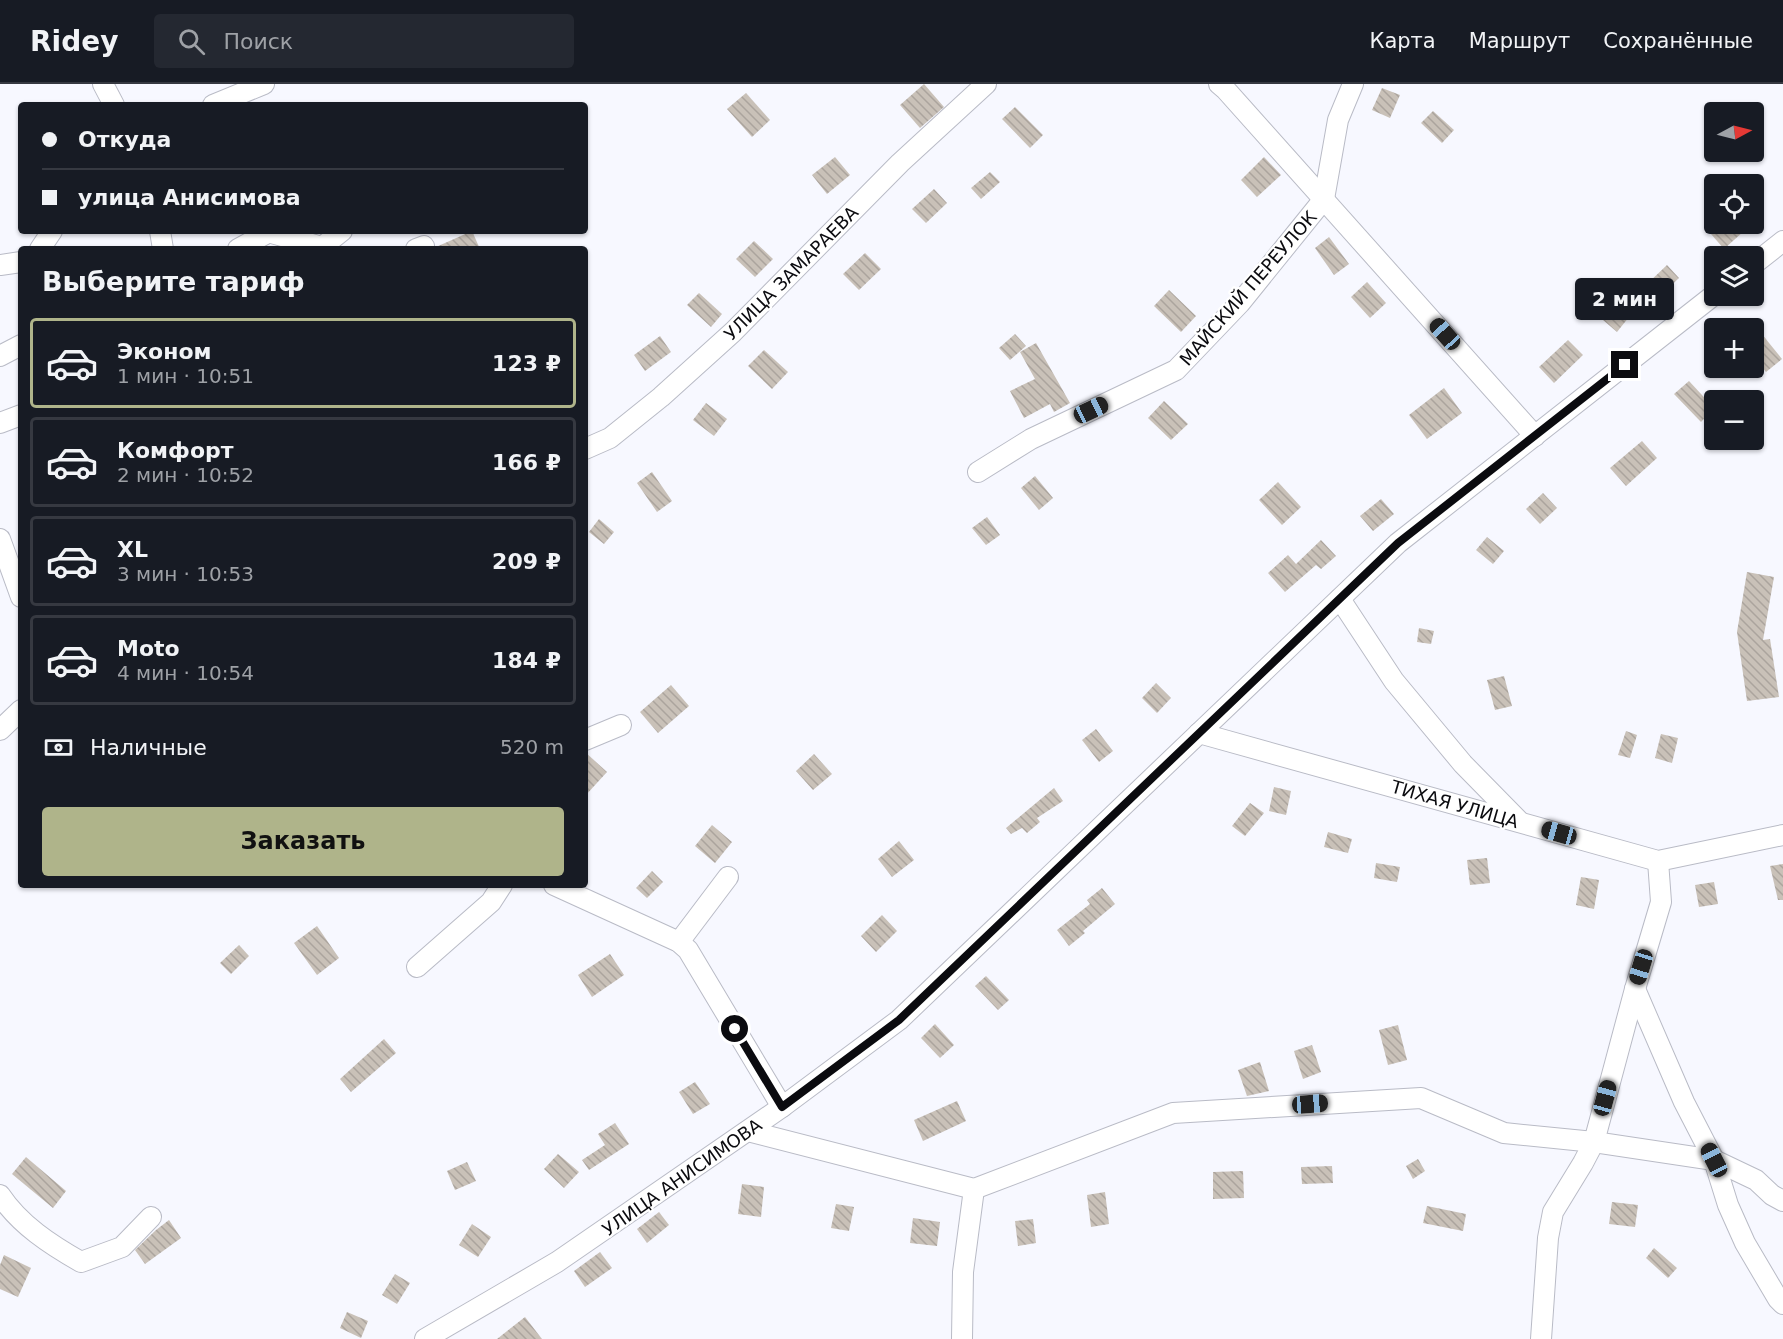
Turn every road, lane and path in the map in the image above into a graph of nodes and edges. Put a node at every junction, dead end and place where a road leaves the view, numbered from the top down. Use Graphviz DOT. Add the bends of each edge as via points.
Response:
graph roads {
  1 [pos="103,84"];
  2 [pos="264,84"];
  3 [pos="986,84"];
  4 [pos="1219,84"];
  5 [pos="1353,84"];
  6 [pos="112,102"];
  7 [pos="220,102"];
  8 [pos="1324,199"];
  9 [pos="266,234"];
  10 [pos="277,234"];
  11 [pos="339,234"];
  12 [pos="1783,241"];
  13 [pos="244,246"];
  14 [pos="317,246"];
  15 [pos="326,246"];
  16 [pos="1764,256"];
  17 [pos="18,262"];
  18 [pos="0,265"];
  19 [pos="1704,303"];
  20 [pos="18,347"];
  21 [pos="0,356"];
  22 [pos="18,416"];
  23 [pos="0,423"];
  24 [pos="1535,436"];
  25 [pos="588,448"];
  26 [pos="978,472"];
  27 [pos="0,538"];
  28 [pos="18,589"];
  29 [pos="1340,599"];
  30 [pos="18,713"];
  31 [pos="621,725"];
  32 [pos="18,727"];
  33 [pos="0,730"];
  34 [pos="1199,733"];
  35 [pos="588,739"];
  36 [pos="1520,822"];
  37 [pos="1783,835"];
  38 [pos="1659,861"];
  39 [pos="728,877"];
  40 [pos="500,888"];
  41 [pos="561,888"];
  42 [pos="679,942"];
  43 [pos="417,967"];
  44 [pos="1635,989"];
  45 [pos="782,1107"];
  46 [pos="748,1131"];
  47 [pos="1594,1142"];
  48 [pos="1714,1160"];
  49 [pos="974,1189"];
  50 [pos="0,1195"];
  51 [pos="1783,1202"];
  52 [pos="152,1217"];
  53 [pos="1783,1304"];
  54 [pos="425,1339"];
  55 [pos="962,1339"];
  56 [pos="1541,1339"];
  1 -- 6 [label="street"];
  2 -- 7 [label="street"];
  3 -- 25 [label="street, УЛИЦА ЗАМАРАЕВА" via="900,163 733,332 610,438"];
  4 -- 8 [label="street"];
  5 -- 8 [label="street" via="1338,120"];
  8 -- 24 [label="street"];
  8 -- 26 [label="street, МАЙСКИЙ ПЕРЕУЛОК" via="1240,303 1176,370 1041,434"];
  9 -- 13 [label="street"];
  10 -- 14 [label="street"];
  11 -- 15 [label="street"];
  12 -- 16 [label="street"];
  17 -- 18 [label="street"];
  19 -- 24 [label="street, УЛИЦА АНИСИМОВА"];
  20 -- 21 [label="street"];
  22 -- 23 [label="street"];
  24 -- 29 [label="street, УЛИЦА АНИСИМОВА" via="1398,543"];
  27 -- 28 [label="street"];
  29 -- 34 [label="street, УЛИЦА АНИСИМОВА"];
  29 -- 36 [label="street" via="1394,681 1462,764"];
  30 -- 33 [label="street"];
  31 -- 35 [label="street"];
  32 -- 33 [label="street"];
  34 -- 36 [label="street, ТИХАЯ УЛИЦА"];
  34 -- 45 [label="street, УЛИЦА АНИСИМОВА" via="899,1020"];
  36 -- 38 [label="street, ТИХАЯ УЛИЦА"];
  37 -- 38 [label="street, ТИХАЯ УЛИЦА"];
  38 -- 44 [label="street" via="1661,902"];
  39 -- 42 [label="street"];
  40 -- 43 [label="street" via="491,902"];
  41 -- 42 [label="street"];
  42 -- 45 [label="street" via="688,950"];
  44 -- 47 [label="street"];
  44 -- 48 [label="street"];
  45 -- 46 [label="street, УЛИЦА АНИСИМОВА"];
  46 -- 49 [label="street"];
  46 -- 54 [label="street, УЛИЦА АНИСИМОВА" via="557,1262"];
  47 -- 48 [label="street"];
  47 -- 49 [label="street" via="1504,1132 1421,1098 1173,1113"];
  47 -- 56 [label="street" via="1553,1212"];
  48 -- 51 [label="street" via="1756,1180"];
  48 -- 53 [label="street" via="1745,1243"];
  49 -- 55 [label="street" via="963,1272"];
  50 -- 52 [label="street" via="48,1244 81,1262 122,1246"];
}
